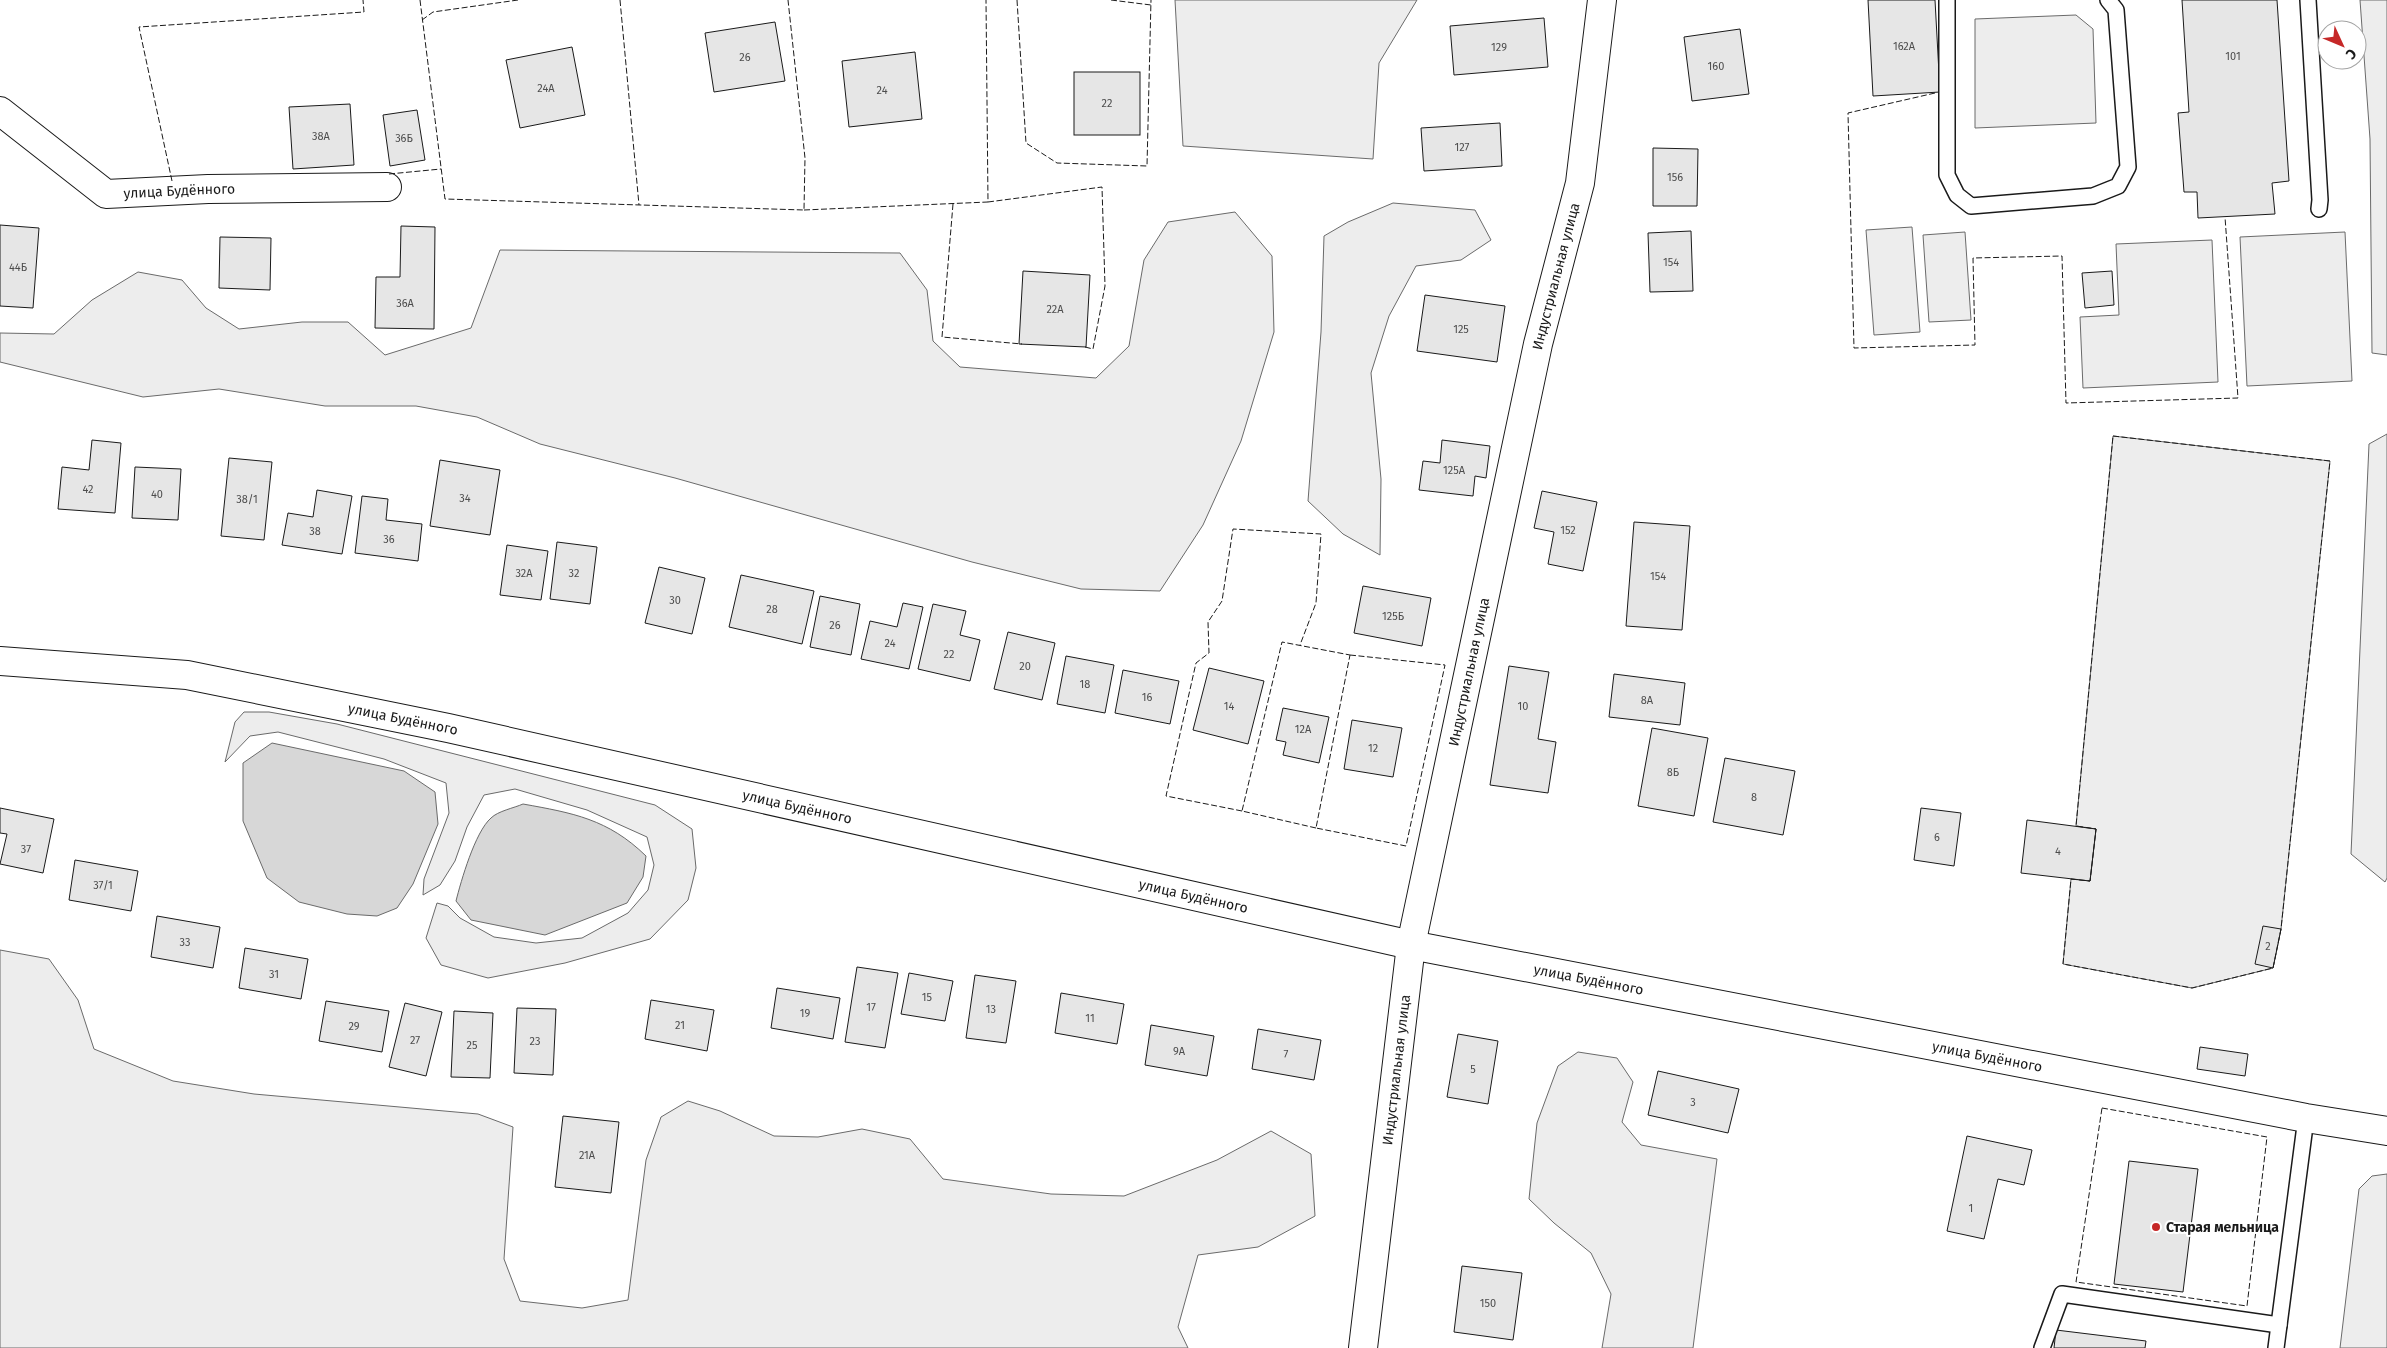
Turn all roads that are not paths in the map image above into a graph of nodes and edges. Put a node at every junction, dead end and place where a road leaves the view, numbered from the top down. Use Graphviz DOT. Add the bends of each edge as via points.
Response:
graph roads {
  1 [pos="1602,0"];
  2 [pos="1947,0"];
  3 [pos="2108,0"];
  4 [pos="2308,0"];
  5 [pos="0,111"];
  6 [pos="387,187"];
  7 [pos="2319,209"];
  8 [pos="0,661"];
  9 [pos="1411,945"];
  10 [pos="2306,1118"];
  11 [pos="2387,1130"];
  12 [pos="2279,1325"];
  13 [pos="1363,1348"];
  14 [pos="2042,1348"];
  15 [pos="2276,1348"];
  1 -- 9 [label="street, Индустриальная улица" via="1580,183 1538,344"];
  2 -- 3 [label="lane" via="1947,175 1957,195 1971,206 2093,196 2118,186 2128,167 2116,10"];
  4 -- 7 [label="lane"];
  5 -- 6 [label="street, улица Будённого" via="106,194"];
  8 -- 9 [label="street, улица Будённого" via="197,677 448,728"];
  9 -- 10 [label="street, улица Будённого"];
  9 -- 13 [label="street, Индустриальная улица"];
  10 -- 11 [label="street, улица Будённого"];
  10 -- 12 [label="lane"];
  12 -- 14 [label="lane" via="2062,1294"];
  12 -- 15 [label="lane"];
}
